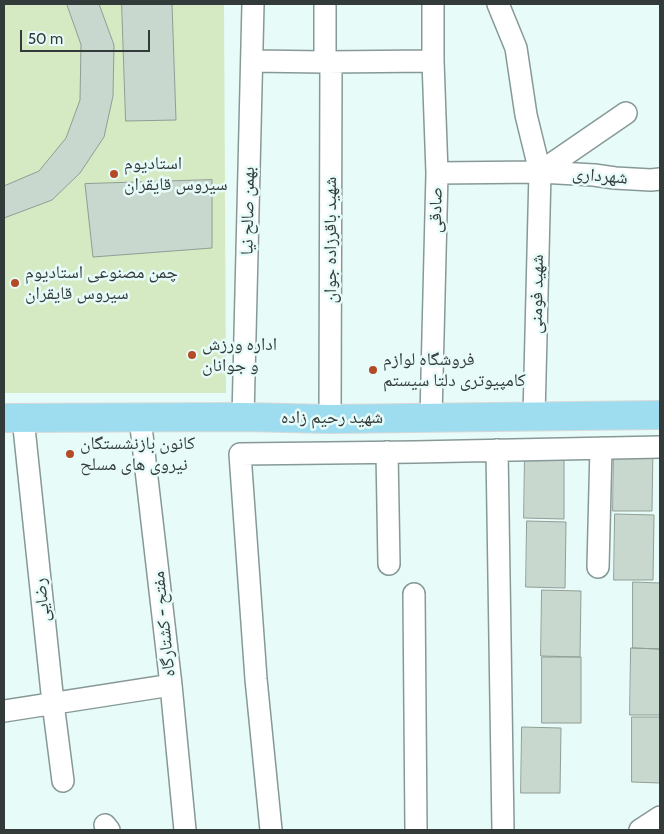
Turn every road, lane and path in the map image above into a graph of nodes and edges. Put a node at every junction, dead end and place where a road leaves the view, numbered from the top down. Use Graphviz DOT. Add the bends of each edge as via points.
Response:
graph roads {
  1 [pos="253,4"];
  2 [pos="433,4"];
  3 [pos="498,4"];
  4 [pos="325,6"];
  5 [pos="252,61"];
  6 [pos="433,61"];
  7 [pos="328,62"];
  8 [pos="626,113"];
  9 [pos="540,172"];
  10 [pos="437,173"];
  11 [pos="660,179"];
  12 [pos="660,414"];
  13 [pos="431,416"];
  14 [pos="534,416"];
  15 [pos="13,418"];
  16 [pos="140,418"];
  17 [pos="243,418"];
  18 [pos="330,419"];
  19 [pos="660,446"];
  20 [pos="601,448"];
  21 [pos="496,450"];
  22 [pos="387,452"];
  23 [pos="390,564"];
  24 [pos="598,567"];
  25 [pos="414,594"];
  26 [pos="171,685"];
  27 [pos="53,703"];
  28 [pos="4,711"];
  29 [pos="63,781"];
  30 [pos="660,817"];
  31 [pos="186,830"];
  32 [pos="271,830"];
  33 [pos="416,830"];
  34 [pos="503,830"];
  35 [pos="640,830"];
  1 -- 5 [label="street, بهمن صالح نیا"];
  2 -- 6 [label="street, صادقی"];
  3 -- 9 [label="street, شهید فومنی" via="516,48 526,115"];
  4 -- 7 [label="street, شهید باقرزاده جوان"];
  5 -- 7 [label="street"];
  5 -- 17 [label="street, بهمن صالح نیا"];
  6 -- 7 [label="street"];
  6 -- 10 [label="street, صادقی"];
  7 -- 18 [label="street, شهید باقرزاده جوان"];
  8 -- 9 [label="street"];
  9 -- 10 [label="street, شهرداری"];
  9 -- 11 [label="street, شهرداری"];
  9 -- 14 [label="street, شهید فومنی"];
  10 -- 13 [label="street, صادقی"];
  12 -- 14 [label="main road, شهید رحیم زاده"];
  13 -- 14 [label="main road, شهید رحیم زاده"];
  13 -- 18 [label="main road, شهید رحیم زاده"];
  15 -- 16 [label="main road, شهید رحیم زاده"];
  15 -- 27 [label="street, رضایی"];
  16 -- 17 [label="main road, شهید رحیم زاده"];
  16 -- 26 [label="street, مفتح - کشتارگاه"];
  17 -- 18 [label="main road, شهید رحیم زاده"];
  19 -- 20 [label="street"];
  20 -- 21 [label="street"];
  20 -- 24 [label="street"];
  21 -- 22 [label="street"];
  21 -- 34 [label="street"];
  22 -- 23 [label="street"];
  22 -- 32 [label="street" via="240,454 256,679"];
  25 -- 33 [label="street"];
  26 -- 27 [label="street"];
  26 -- 31 [label="street, مفتح - کشتارگاه"];
  27 -- 28 [label="street"];
  27 -- 29 [label="street, رضایی"];
  30 -- 35 [label="street"];
}
